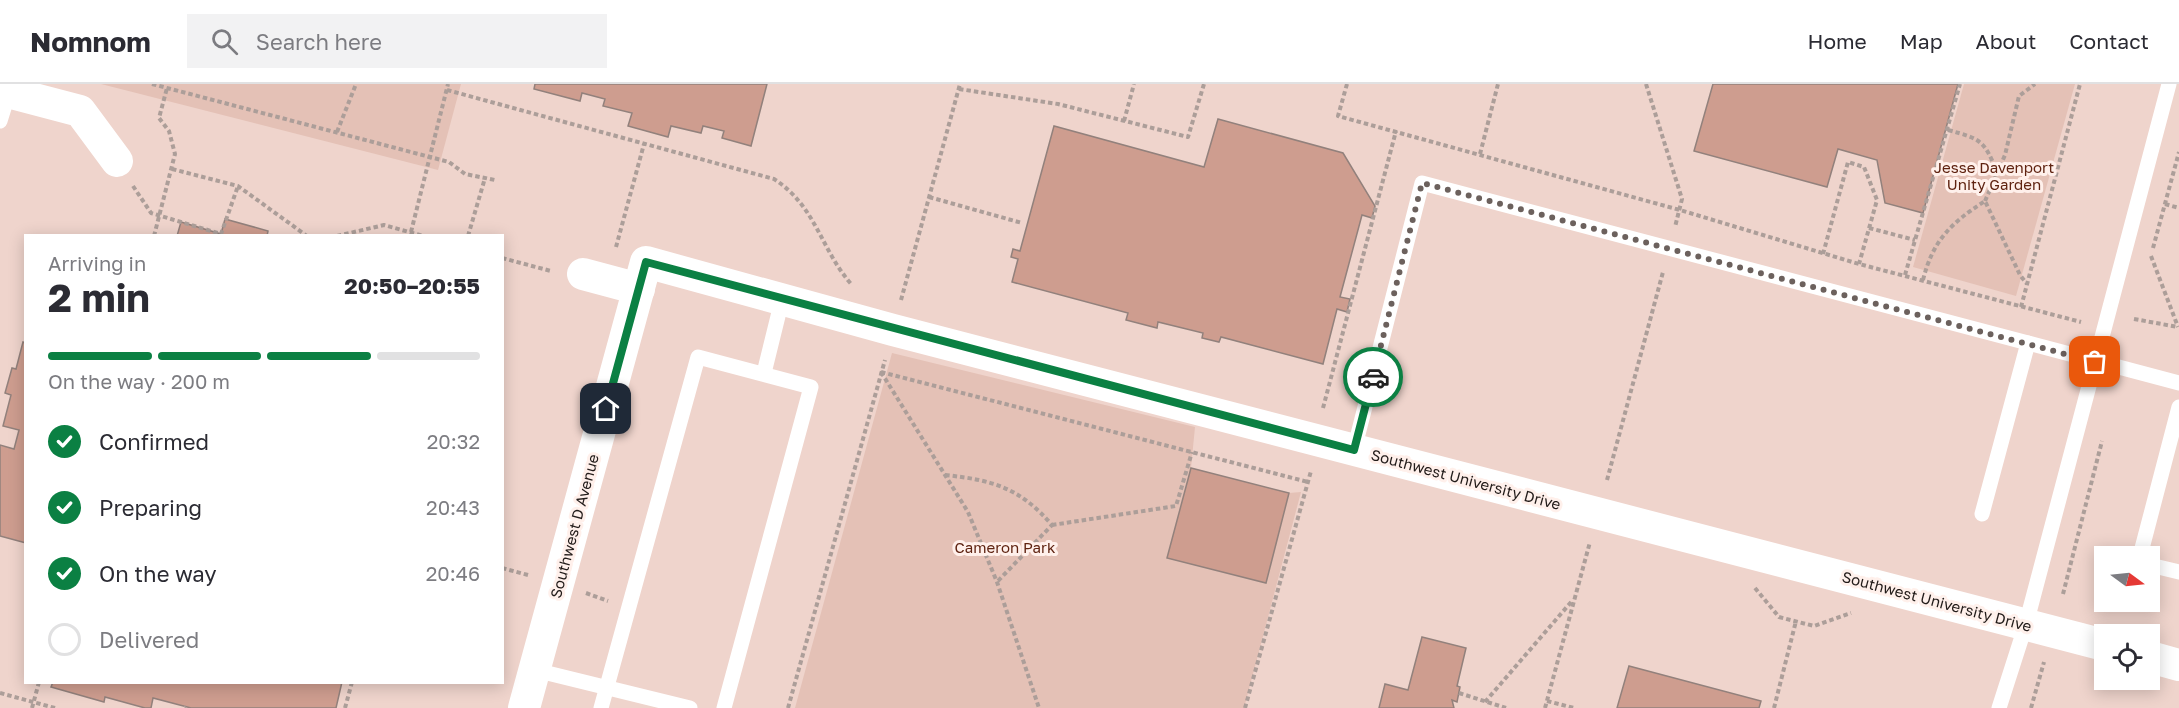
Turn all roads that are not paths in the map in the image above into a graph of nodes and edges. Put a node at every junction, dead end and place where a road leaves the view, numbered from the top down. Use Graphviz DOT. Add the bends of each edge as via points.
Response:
graph roads {
  1 [pos="2169,84"];
  2 [pos="3,101"];
  3 [pos="117,161"];
  4 [pos="595,277"];
  5 [pos="639,289"];
  6 [pos="782,300"];
  7 [pos="2028,343"];
  8 [pos="2095,362"];
  9 [pos="764,374"];
  10 [pos="2179,383"];
  11 [pos="2179,407"];
  12 [pos="1354,450"];
  13 [pos="1982,514"];
  14 [pos="2143,546"];
  15 [pos="2160,567"];
  16 [pos="2179,572"];
  17 [pos="2026,624"];
  18 [pos="2094,642"];
  19 [pos="2160,660"];
  20 [pos="2179,665"];
  21 [pos="535,670"];
  22 [pos="606,686"];
  23 [pos="524,708"];
  24 [pos="600,708"];
  25 [pos="690,708"];
  26 [pos="724,708"];
  27 [pos="1999,708"];
  1 -- 8 [label="lane"];
  2 -- 3 [label="street" via="80,111"];
  4 -- 5 [label="street"];
  5 -- 6 [label="street, Southwest University Drive" via="646,262"];
  5 -- 21 [label="street, Southwest D Avenue"];
  6 -- 9 [label="lane"];
  6 -- 12 [label="street, Southwest University Drive"];
  7 -- 8 [label="lane"];
  7 -- 12 [label="lane" via="1422,183"];
  7 -- 13 [label="lane"];
  8 -- 10 [label="lane"];
  8 -- 17 [label="lane"];
  9 -- 22 [label="lane" via="698,357"];
  9 -- 26 [label="lane" via="811,387"];
  11 -- 14 [label="lane"];
  12 -- 17 [label="street, Southwest University Drive"];
  15 -- 16 [label="lane"];
  17 -- 18 [label="street, Southwest University Drive"];
  17 -- 27 [label="lane"];
  19 -- 20 [label="street"];
  21 -- 22 [label="lane"];
  21 -- 23 [label="street, Southwest D Avenue"];
  22 -- 24 [label="lane"];
  22 -- 25 [label="lane"];
}
